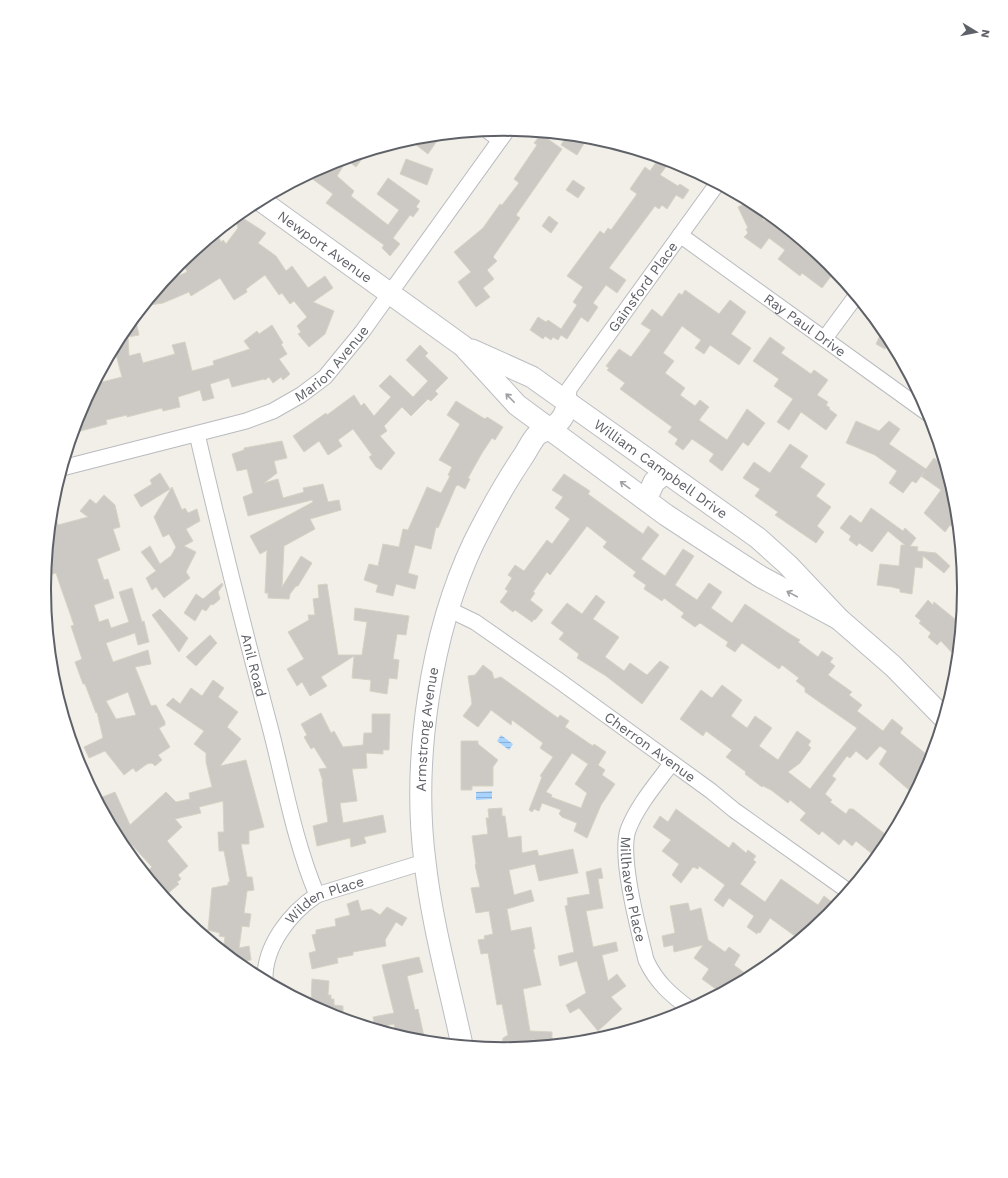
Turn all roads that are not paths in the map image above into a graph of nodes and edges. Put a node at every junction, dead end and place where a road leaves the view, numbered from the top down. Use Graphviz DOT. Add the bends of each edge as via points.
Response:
graph roads {
  1 [pos="503,136"];
  2 [pos="714,188"];
  3 [pos="266,204"];
  4 [pos="680,235"];
  5 [pos="390,294"];
  6 [pos="853,300"];
  7 [pos="826,338"];
  8 [pos="463,346"];
  9 [pos="564,395"];
  10 [pos="918,406"];
  11 [pos="540,428"];
  12 [pos="197,434"];
  13 [pos="68,467"];
  14 [pos="666,473"];
  15 [pos="685,488"];
  16 [pos="646,500"];
  17 [pos="666,515"];
  18 [pos="758,538"];
  19 [pos="739,564"];
  20 [pos="448,609"];
  21 [pos="839,619"];
  22 [pos="940,714"];
  23 [pos="671,764"];
  24 [pos="424,862"];
  25 [pos="845,888"];
  26 [pos="317,895"];
  27 [pos="265,974"];
  28 [pos="684,1004"];
  29 [pos="461,1040"];
  1 -- 5 [label="street, Marion Avenue"];
  2 -- 4 [label="street, Gainsford Place"];
  3 -- 5 [label="street, Newport Avenue"];
  4 -- 7 [label="street, Ray Paul Drive"];
  4 -- 9 [label="street, Gainsford Place"];
  5 -- 8 [label="street, William Campbell Drive"];
  5 -- 12 [label="street, Marion Avenue" via="348,351 325,377 273,411"];
  6 -- 7 [label="street"];
  7 -- 10 [label="street, Ray Paul Drive"];
  8 -- 9 [label="street, William Campbell Drive" via="532,377"];
  11 -- 8 [label="street, William Campbell Drive, one-way"];
  9 -- 11 [label="street, Armstrong Avenue" via="540,402"];
  9 -- 14 [label="street, William Campbell Drive"];
  16 -- 11 [label="street, William Campbell Drive, one-way"];
  11 -- 20 [label="street, Armstrong Avenue" via="487,515"];
  12 -- 13 [label="street, Marion Avenue"];
  12 -- 26 [label="street, Anil Road" via="288,799 306,868"];
  14 -- 15 [label="street, William Campbell Drive"];
  14 -- 16 [label="street" via="654,482"];
  15 -- 17 [label="street" via="679,504"];
  15 -- 18 [label="street, William Campbell Drive"];
  16 -- 17 [label="street, William Campbell Drive"];
  17 -- 19 [label="street, William Campbell Drive"];
  18 -- 19 [label="street"];
  18 -- 21 [label="street, William Campbell Drive" via="788,565"];
  21 -- 19 [label="street, William Campbell Drive, one-way"];
  20 -- 23 [label="street, Cherron Avenue" via="475,622"];
  20 -- 24 [label="street, Armstrong Avenue" via="433,676 423,751 421,812"];
  21 -- 22 [label="street, William Campbell Drive" via="893,666"];
  23 -- 25 [label="street, Cherron Avenue"];
  23 -- 28 [label="street, Millhaven Place" via="633,819 625,846 626,863 646,960 661,986"];
  24 -- 26 [label="street, Wilden Place"];
  24 -- 29 [label="street, Armstrong Avenue"];
  26 -- 27 [label="street, Wilden Place" via="304,904 282,929 270,954"];
}
